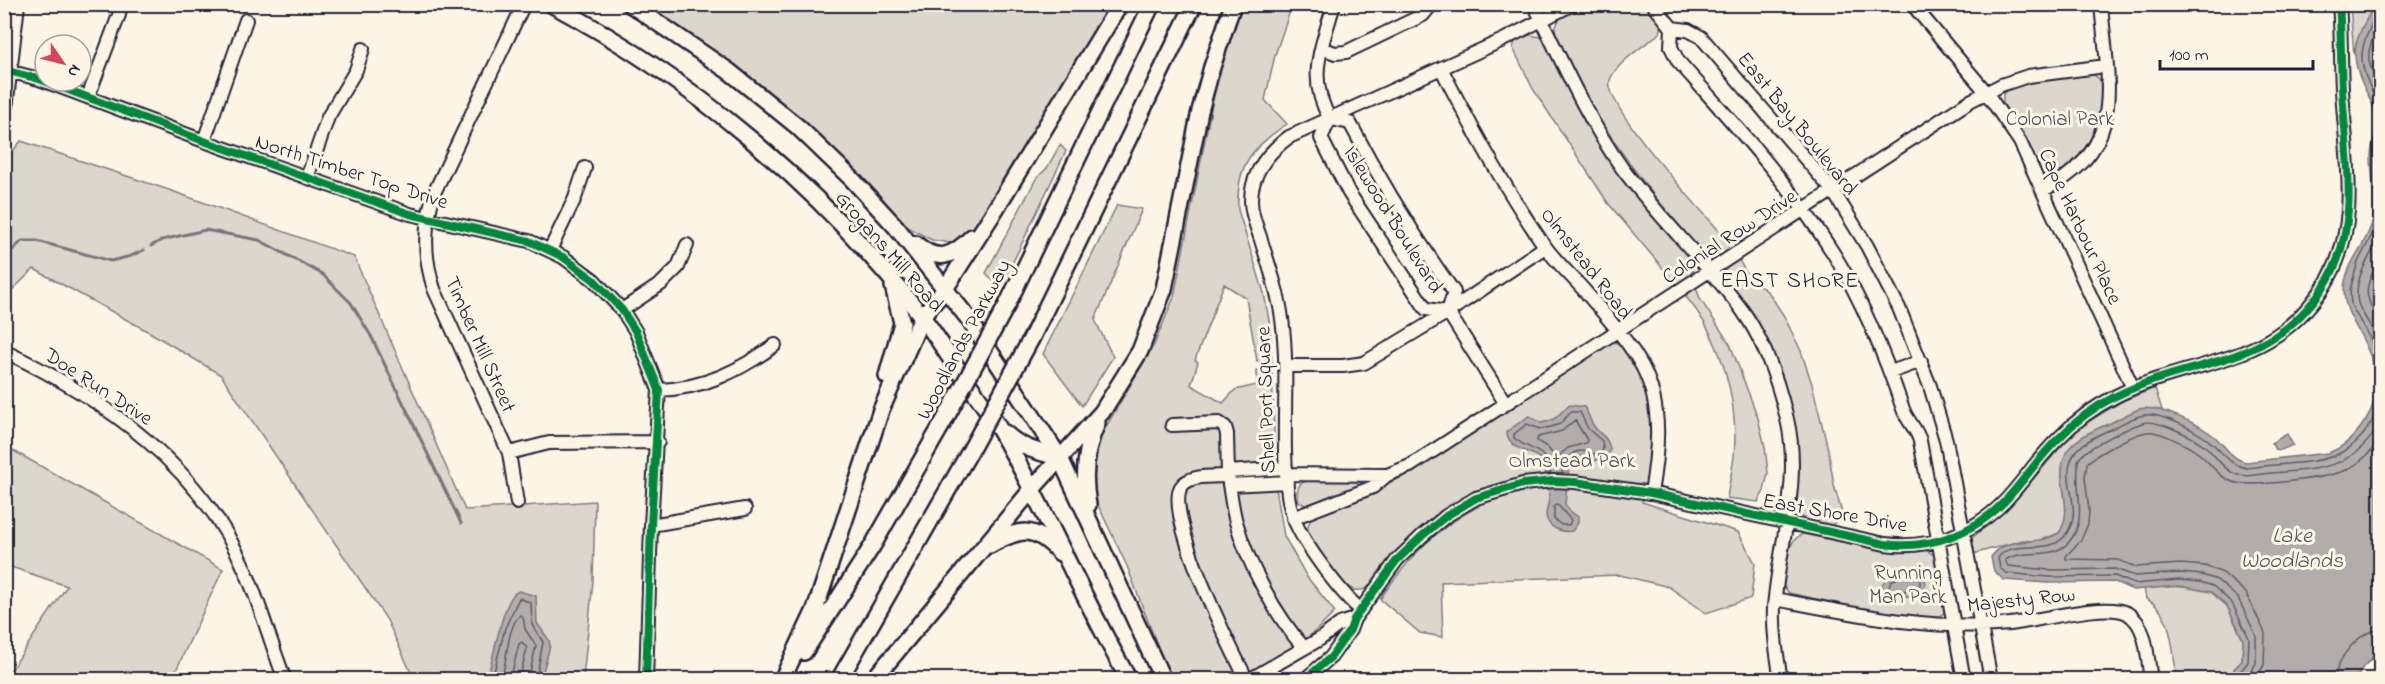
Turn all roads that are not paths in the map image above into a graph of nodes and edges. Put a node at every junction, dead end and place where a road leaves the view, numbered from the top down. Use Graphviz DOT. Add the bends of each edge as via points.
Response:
graph roads {
  1 [pos="18,4"];
  2 [pos="120,4"];
  3 [pos="524,4"];
  4 [pos="551,4"];
  5 [pos="630,4"];
  6 [pos="1120,4"];
  7 [pos="1152,4"];
  8 [pos="1194,4"];
  9 [pos="1233,4"];
  10 [pos="1334,4"];
  11 [pos="1432,4"];
  12 [pos="1534,4"];
  13 [pos="1573,4"];
  14 [pos="1653,4"];
  15 [pos="1912,4"];
  16 [pos="2101,4"];
  17 [pos="2339,4"];
  18 [pos="246,20"];
  19 [pos="1541,20"];
  20 [pos="1672,28"];
  21 [pos="1322,48"];
  22 [pos="363,50"];
  23 [pos="2106,66"];
  24 [pos="1441,68"];
  25 [pos="7,70"];
  26 [pos="1986,93"];
  27 [pos="88,97"];
  28 [pos="1330,119"];
  29 [pos="4,126"];
  30 [pos="204,141"];
  31 [pos="585,168"];
  32 [pos="307,178"];
  33 [pos="2043,190"];
  34 [pos="1833,191"];
  35 [pos="1804,210"];
  36 [pos="992,215"];
  37 [pos="427,218"];
  38 [pos="896,227"];
  39 [pos="687,245"];
  40 [pos="1545,247"];
  41 [pos="550,249"];
  42 [pos="1709,271"];
  43 [pos="892,281"];
  44 [pos="945,289"];
  45 [pos="622,310"];
  46 [pos="1448,312"];
  47 [pos="922,317"];
  48 [pos="1617,332"];
  49 [pos="775,345"];
  50 [pos="4,351"];
  51 [pos="1922,361"];
  52 [pos="1286,366"];
  53 [pos="1891,372"];
  54 [pos="2133,388"];
  55 [pos="660,390"];
  56 [pos="1506,404"];
  57 [pos="881,410"];
  58 [pos="1102,412"];
  59 [pos="995,422"];
  60 [pos="1172,424"];
  61 [pos="658,442"];
  62 [pos="509,453"];
  63 [pos="1060,458"];
  64 [pos="1286,475"];
  65 [pos="1387,476"];
  66 [pos="1228,477"];
  67 [pos="1033,488"];
  68 [pos="1651,493"];
  69 [pos="517,502"];
  70 [pos="745,509"];
  71 [pos="1293,518"];
  72 [pos="1787,523"];
  73 [pos="651,525"];
  74 [pos="1094,528"];
  75 [pos="1964,532"];
  76 [pos="1939,540"];
  77 [pos="982,549"];
  78 [pos="1067,560"];
  79 [pos="1775,599"];
  80 [pos="1358,615"];
  81 [pos="1982,625"];
  82 [pos="1954,626"];
  83 [pos="1304,648"];
  84 [pos="284,679"];
  85 [pos="646,680"];
  86 [pos="782,680"];
  87 [pos="787,680"];
  88 [pos="838,680"];
  89 [pos="873,680"];
  90 [pos="1129,680"];
  91 [pos="1163,680"];
  92 [pos="1248,680"];
  93 [pos="1304,680"];
  94 [pos="1781,680"];
  95 [pos="1964,680"];
  96 [pos="1992,680"];
  97 [pos="2151,680"];
  1 -- 25 [label="street"];
  2 -- 27 [label="street"];
  3 -- 37 [label="street, Timber Mill Street" via="434,193"];
  4 -- 43 [label="main road, Grogans Mill Road" via="701,100 773,158 824,205"];
  5 -- 38 [label="main road, Grogans Mill Road" via="730,72 782,113"];
  6 -- 36 [label="main road"];
  7 -- 87 [label="main road, Woodlands Parkway, bridge" via="1007,305 873,544"];
  8 -- 88 [label="main road, bridge" via="1031,339"];
  9 -- 58 [label="main road" via="1200,111 1164,289 1140,351"];
  10 -- 21 [label="street"];
  11 -- 21 [label="street" via="1423,15 1346,52 1335,54"];
  12 -- 19 [label="street"];
  13 -- 19 [label="street"];
  14 -- 20 [label="street"];
  15 -- 26 [label="street, Cape Harbour Place"];
  16 -- 23 [label="street"];
  17 -- 54 [label="street, East Shore Drive" via="2350,198 2344,241 2329,277 2292,323 2253,350"];
  18 -- 30 [label="street"];
  19 -- 24 [label="street, Shell Port Square"];
  19 -- 42 [label="street" via="1602,138 1643,195"];
  20 -- 34 [label="street, East Bay Boulevard" via="1701,37"];
  20 -- 35 [label="street" via="1671,47 1678,61"];
  21 -- 28 [label="street" via="1316,67 1317,88"];
  22 -- 32 [label="street" via="356,70 328,117"];
  23 -- 26 [label="street, Colonial Row Drive" via="2028,75"];
  23 -- 33 [label="street" via="2106,124 2094,149 2080,167"];
  24 -- 28 [label="street, Shell Port Square"];
  24 -- 40 [label="street, Olmstead Road" via="1476,137"];
  25 -- 27 [label="street, North Timber Top Drive"];
  25 -- 29 [label="street"];
  26 -- 33 [label="street, Cape Harbour Place" via="2020,141"];
  26 -- 34 [label="street, Colonial Row Drive"];
  27 -- 30 [label="street, North Timber Top Drive"];
  28 -- 46 [label="street, Islewood Boulevard" via="1350,123 1399,211 1454,292"];
  28 -- 46 [label="street, Islewood Boulevard" via="1321,138 1349,193 1426,309"];
  28 -- 52 [label="street, Shell Port Square" via="1289,137 1273,149 1260,165 1254,182 1253,219 1280,309"];
  30 -- 32 [label="street, North Timber Top Drive"];
  31 -- 41 [label="street"];
  32 -- 37 [label="street, North Timber Top Drive"];
  33 -- 54 [label="street, Cape Harbour Place"];
  34 -- 35 [label="street, Colonial Row Drive"];
  34 -- 51 [label="street, East Bay Boulevard" via="1885,281"];
  35 -- 42 [label="street, Colonial Row Drive"];
  35 -- 53 [label="street" via="1855,292"];
  36 -- 38 [label="main road" via="968,242 953,253 937,257 926,253"];
  36 -- 44 [label="main road"];
  37 -- 41 [label="street, North Timber Top Drive" via="504,234"];
  37 -- 62 [label="street, Timber Mill Street" via="427,267 434,289"];
  38 -- 44 [label="main road, Grogans Mill Road"];
  39 -- 45 [label="street" via="678,267 644,297"];
  40 -- 46 [label="street"];
  40 -- 48 [label="street, Olmstead Road"];
  41 -- 45 [label="street, North Timber Top Drive" via="594,280"];
  42 -- 48 [label="street, Colonial Row Drive"];
  42 -- 72 [label="street" via="1743,311 1777,380 1792,453 1793,483"];
  43 -- 47 [label="main road, Grogans Mill Road"];
  43 -- 57 [label="main road" via="902,323"];
  44 -- 47 [label="main road"];
  44 -- 63 [label="main road, Grogans Mill Road" via="997,360"];
  45 -- 55 [label="street, North Timber Top Drive" via="646,353"];
  46 -- 52 [label="street" via="1364,363"];
  46 -- 56 [label="street, Islewood Boulevard"];
  47 -- 57 [label="main road"];
  47 -- 59 [label="main road, Grogans Mill Road"];
  48 -- 56 [label="street, Colonial Row Drive"];
  48 -- 68 [label="street, Olmstead Road" via="1643,368 1654,398 1658,430"];
  49 -- 55 [label="street" via="722,378 681,389"];
  50 -- 84 [label="street, Doe Run Drive" via="113,413 176,466 213,514 246,572"];
  51 -- 53 [label="street"];
  51 -- 75 [label="street, East Bay Boulevard" via="1946,440"];
  52 -- 64 [label="street, Shell Port Square"];
  53 -- 76 [label="street" via="1905,415 1919,437"];
  54 -- 75 [label="street, East Shore Drive" via="2076,422 2004,502"];
  55 -- 61 [label="street, North Timber Top Drive"];
  56 -- 65 [label="street, Colonial Row Drive" via="1410,466"];
  57 -- 86 [label="main road" via="815,610"];
  58 -- 63 [label="main road"];
  58 -- 74 [label="main road" via="1089,440 1086,465 1085,488"];
  59 -- 63 [label="main road" via="1014,441"];
  59 -- 67 [label="main road, Grogans Mill Road"];
  60 -- 66 [label="street" via="1219,423 1225,427"];
  61 -- 62 [label="street" via="549,443"];
  61 -- 73 [label="street, North Timber Top Drive"];
  62 -- 69 [label="street, Timber Mill Street"];
  63 -- 67 [label="main road"];
  63 -- 74 [label="main road, Grogans Mill Road"];
  64 -- 65 [label="street, Colonial Row Drive"];
  64 -- 66 [label="street, Colonial Row Drive"];
  64 -- 71 [label="street, Shell Port Square"];
  65 -- 71 [label="street, Colonial Row Drive" via="1373,487"];
  66 -- 83 [label="street" via="1236,521 1252,563 1269,597"];
  66 -- 92 [label="street, Colonial Row Drive" via="1195,478 1182,485 1176,497 1193,562 1215,618"];
  67 -- 77 [label="main road"];
  67 -- 78 [label="main road, Grogans Mill Road"];
  68 -- 72 [label="street, East Shore Drive"];
  68 -- 80 [label="street, East Shore Drive" via="1575,482 1536,482 1476,498 1446,516 1397,560"];
  70 -- 73 [label="street"];
  71 -- 80 [label="street, Shell Port Square"];
  72 -- 76 [label="street, East Shore Drive" via="1893,545"];
  72 -- 79 [label="street"];
  73 -- 85 [label="street, North Timber Top Drive"];
  74 -- 91 [label="main road, Grogans Mill Road"];
  75 -- 76 [label="street, East Shore Drive"];
  75 -- 81 [label="street, East Bay Boulevard"];
  76 -- 82 [label="street"];
  77 -- 78 [label="main road" via="1010,534 1032,532 1051,543"];
  77 -- 89 [label="main road"];
  78 -- 90 [label="main road, Grogans Mill Road"];
  79 -- 82 [label="street, Majesty Row" via="1905,623"];
  79 -- 94 [label="street" via="1774,635"];
  80 -- 83 [label="street, East Shore Drive"];
  80 -- 93 [label="street, East Shore Drive" via="1331,657"];
  81 -- 82 [label="street, Majesty Row"];
  81 -- 96 [label="street, East Bay Boulevard"];
  81 -- 97 [label="street, Majesty Row" via="2104,609 2122,611 2140,626"];
  82 -- 95 [label="street"];
  83 -- 92 [label="street, East Shore Drive"];
}
